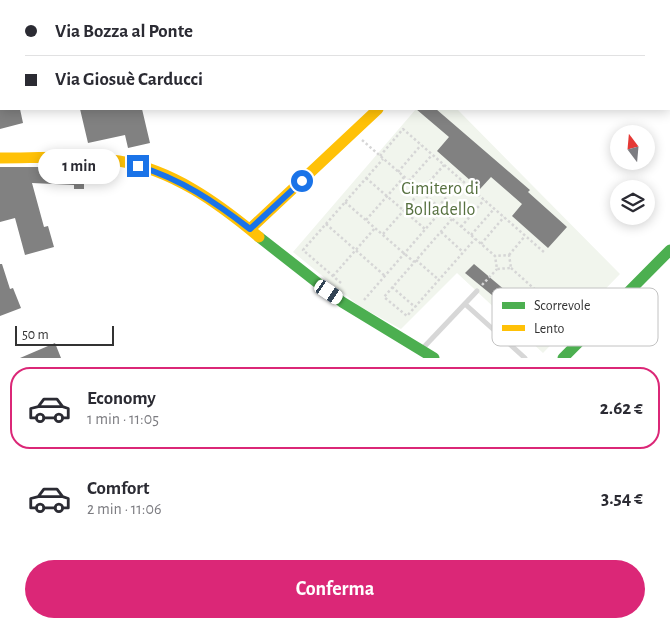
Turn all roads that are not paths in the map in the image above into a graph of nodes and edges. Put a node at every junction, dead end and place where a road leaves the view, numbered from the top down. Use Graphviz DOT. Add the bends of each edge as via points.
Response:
graph roads {
  1 [pos="377,110"];
  2 [pos="0,158"];
  3 [pos="250,229"];
  4 [pos="670,250"];
  5 [pos="632,288"];
  6 [pos="477,291"];
  7 [pos="465,304"];
  8 [pos="492,328"];
  9 [pos="512,346"];
  10 [pos="575,346"];
  11 [pos="421,351"];
  12 [pos="434,358"];
  13 [pos="526,358"];
  14 [pos="563,358"];
  1 -- 3 [label="street"];
  2 -- 3 [label="street" via="98,160 138,166 190,187"];
  3 -- 11 [label="street" via="314,282"];
  4 -- 5 [label="street"];
  6 -- 7 [label="lane"];
  7 -- 8 [label="lane"];
  7 -- 11 [label="lane"];
  9 -- 13 [label="lane"];
  10 -- 14 [label="street"];
  11 -- 12 [label="street"];
}
